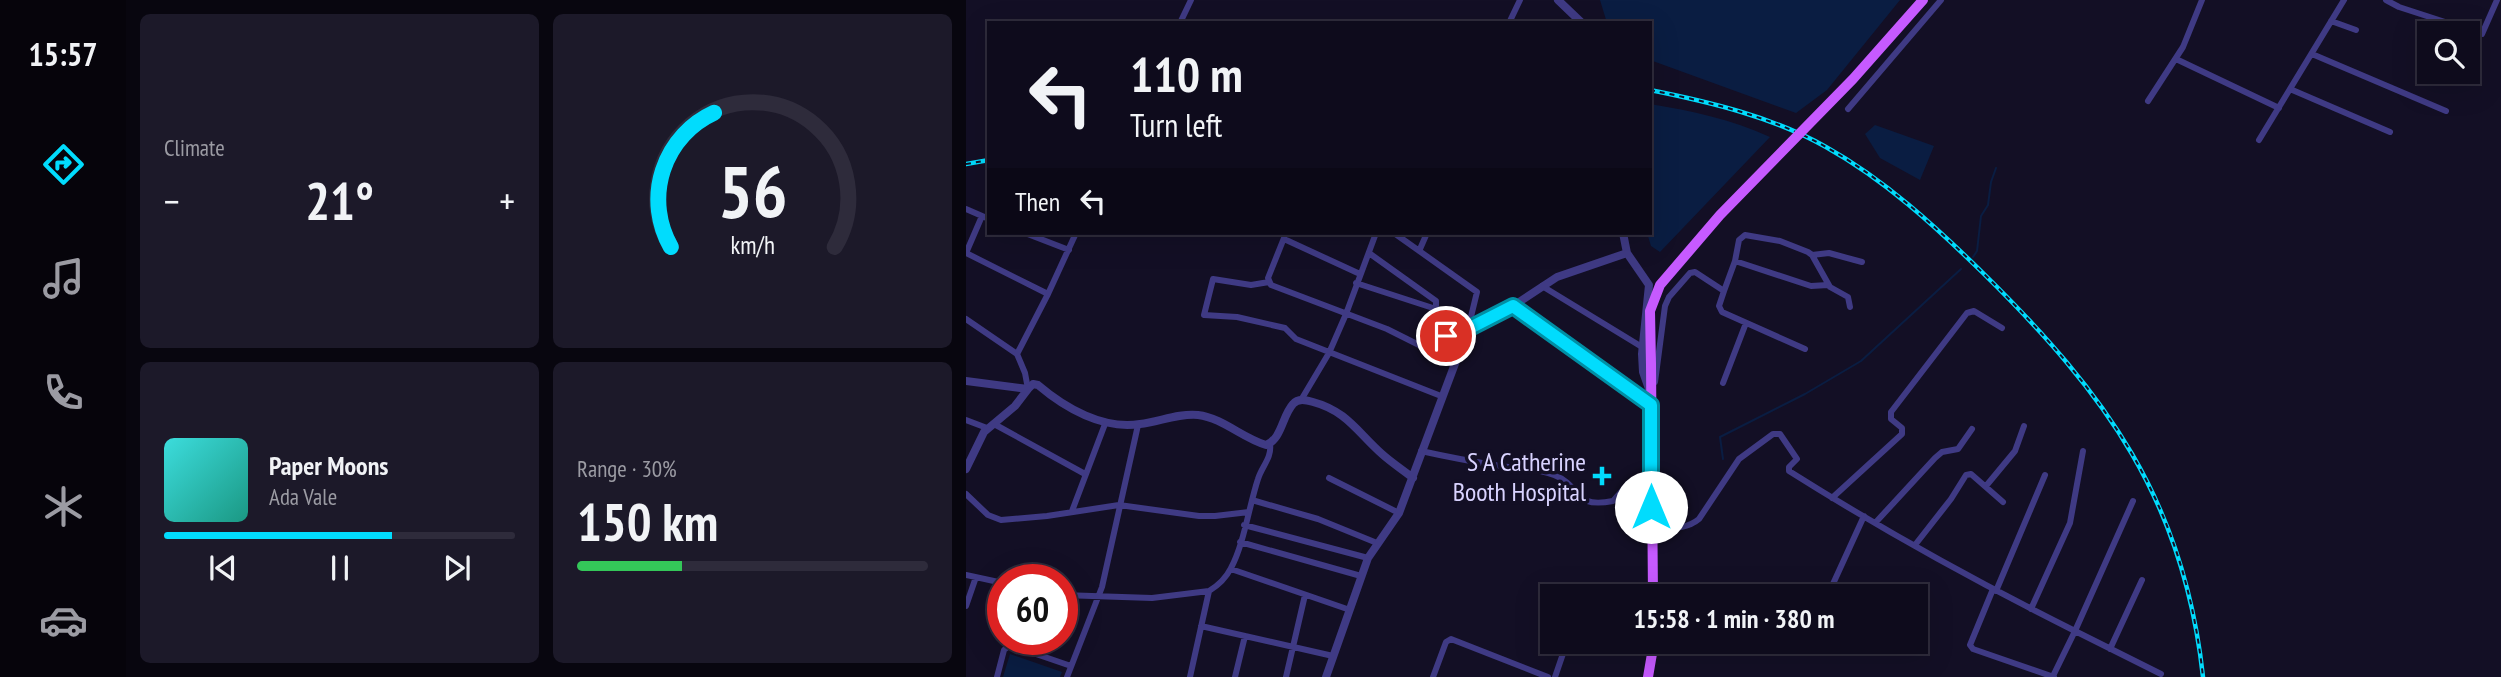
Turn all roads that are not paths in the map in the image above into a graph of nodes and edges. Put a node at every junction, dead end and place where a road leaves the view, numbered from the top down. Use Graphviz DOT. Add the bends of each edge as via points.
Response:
graph roads {
  1 [pos="1191,0"];
  2 [pos="1520,0"];
  3 [pos="1558,0"];
  4 [pos="1923,0"];
  5 [pos="1941,0"];
  6 [pos="2202,0"];
  7 [pos="2344,0"];
  8 [pos="2386,0"];
  9 [pos="2497,0"];
  10 [pos="1181,21"];
  11 [pos="1510,21"];
  12 [pos="1580,21"];
  13 [pos="2332,21"];
  14 [pos="2356,30"];
  15 [pos="2312,54"];
  16 [pos="2176,59"];
  17 [pos="2290,89"];
  18 [pos="2148,101"];
  19 [pos="2278,108"];
  20 [pos="1848,109"];
  21 [pos="2446,111"];
  22 [pos="2390,132"];
  23 [pos="2259,140"];
  24 [pos="966,209"];
  25 [pos="985,217"];
  26 [pos="1030,235"];
  27 [pos="1075,235"];
  28 [pos="1376,235"];
  29 [pos="1397,235"];
  30 [pos="1426,235"];
  31 [pos="1623,235"];
  32 [pos="1285,236"];
  33 [pos="1420,249"];
  34 [pos="1069,250"];
  35 [pos="966,253"];
  36 [pos="1368,253"];
  37 [pos="1627,253"];
  38 [pos="1812,255"];
  39 [pos="1735,261"];
  40 [pos="1862,262"];
  41 [pos="1360,274"];
  42 [pos="1269,282"];
  43 [pos="1356,283"];
  44 [pos="1828,285"];
  45 [pos="1542,286"];
  46 [pos="1724,291"];
  47 [pos="1048,294"];
  48 [pos="1513,306"];
  49 [pos="1850,307"];
  50 [pos="1346,314"];
  51 [pos="966,319"];
  52 [pos="1746,323"];
  53 [pos="2002,328"];
  54 [pos="1468,329"];
  55 [pos="1462,343"];
  56 [pos="1642,347"];
  57 [pos="1805,349"];
  58 [pos="1329,353"];
  59 [pos="1017,354"];
  60 [pos="966,381"];
  61 [pos="1723,383"];
  62 [pos="1028,389"];
  63 [pos="1441,396"];
  64 [pos="1301,400"];
  65 [pos="1651,400"];
  66 [pos="966,420"];
  67 [pos="1105,424"];
  68 [pos="1138,425"];
  69 [pos="990,426"];
  70 [pos="2024,426"];
  71 [pos="1972,429"];
  72 [pos="1270,444"];
  73 [pos="1421,451"];
  74 [pos="2083,451"];
  75 [pos="966,470"];
  76 [pos="1085,474"];
  77 [pos="2045,475"];
  78 [pos="1329,478"];
  79 [pos="1413,478"];
  80 [pos="1651,484"];
  81 [pos="1986,486"];
  82 [pos="966,494"];
  83 [pos="1832,498"];
  84 [pos="1252,500"];
  85 [pos="2133,501"];
  86 [pos="2003,502"];
  87 [pos="1119,505"];
  88 [pos="1072,512"];
  89 [pos="1249,512"];
  90 [pos="1399,513"];
  91 [pos="1864,516"];
  92 [pos="1876,522"];
  93 [pos="1244,525"];
  94 [pos="1652,529"];
  95 [pos="1240,542"];
  96 [pos="1377,543"];
  97 [pos="1915,545"];
  98 [pos="1368,558"];
  99 [pos="1231,569"];
  100 [pos="966,575"];
  101 [pos="1361,576"];
  102 [pos="976,577"];
  103 [pos="987,579"];
  104 [pos="2142,580"];
  105 [pos="1653,584"];
  106 [pos="1833,584"];
  107 [pos="1995,590"];
  108 [pos="1209,591"];
  109 [pos="1078,595"];
  110 [pos="1305,595"];
  111 [pos="1098,596"];
  112 [pos="966,606"];
  113 [pos="2031,609"];
  114 [pos="1350,610"];
  115 [pos="1201,626"];
  116 [pos="2075,631"];
  117 [pos="1245,636"];
  118 [pos="1292,648"];
  119 [pos="2110,649"];
  120 [pos="1563,654"];
  121 [pos="1652,654"];
  122 [pos="1333,656"];
  123 [pos="1070,666"];
  124 [pos="2161,674"];
  125 [pos="997,677"];
  126 [pos="1068,677"];
  127 [pos="1190,677"];
  128 [pos="1235,677"];
  129 [pos="1286,677"];
  130 [pos="1326,677"];
  131 [pos="1433,677"];
  132 [pos="1548,677"];
  133 [pos="1555,677"];
  134 [pos="1648,677"];
  135 [pos="2053,677"];
  1 -- 10 [label="street"];
  2 -- 11 [label="street"];
  3 -- 12 [label="street"];
  4 -- 65 [label="main road, bridge" via="1660,285 1650,310"];
  5 -- 20 [label="street"];
  6 -- 16 [label="street"];
  7 -- 13 [label="street"];
  8 -- 9 [label="street" via="2482,34"];
  13 -- 14 [label="street"];
  13 -- 15 [label="street"];
  15 -- 17 [label="street"];
  15 -- 21 [label="street"];
  16 -- 18 [label="street"];
  16 -- 19 [label="street"];
  17 -- 19 [label="street"];
  17 -- 22 [label="street"];
  19 -- 23 [label="street"];
  24 -- 25 [label="street"];
  25 -- 35 [label="street"];
  26 -- 34 [label="street"];
  27 -- 34 [label="street"];
  28 -- 36 [label="street"];
  29 -- 33 [label="street"];
  30 -- 33 [label="street"];
  31 -- 37 [label="street"];
  32 -- 41 [label="street"];
  32 -- 42 [label="street"];
  33 -- 54 [label="street" via="1477,292"];
  34 -- 47 [label="street"];
  35 -- 47 [label="street"];
  36 -- 41 [label="street"];
  36 -- 43 [label="street" via="1436,301 1436,309"];
  37 -- 45 [label="street"];
  37 -- 56 [label="street" via="1649,285"];
  38 -- 39 [label="street" via="1787,243 1746,235 1739,240"];
  38 -- 40 [label="street" via="1829,253"];
  38 -- 44 [label="street"];
  39 -- 44 [label="street" via="1811,286"];
  39 -- 46 [label="street"];
  41 -- 43 [label="street"];
  42 -- 50 [label="street"];
  42 -- 58 [label="street" via="1251,285 1213,279 1204,315 1284,328 1296,339"];
  43 -- 50 [label="street"];
  44 -- 49 [label="street" via="1848,297"];
  45 -- 48 [label="street"];
  45 -- 56 [label="street"];
  46 -- 52 [label="street" via="1720,311"];
  46 -- 65 [label="street" via="1692,272 1669,297 1662,315"];
  47 -- 59 [label="street"];
  48 -- 54 [label="street"];
  48 -- 65 [label="street"];
  50 -- 55 [label="street" via="1427,348 1446,336"];
  50 -- 58 [label="street"];
  51 -- 59 [label="street"];
  52 -- 57 [label="street"];
  52 -- 61 [label="street"];
  53 -- 83 [label="street" via="1974,311 1967,313 1891,412 1902,434"];
  54 -- 55 [label="street"];
  55 -- 63 [label="street"];
  56 -- 65 [label="street"];
  58 -- 63 [label="street"];
  58 -- 64 [label="street"];
  59 -- 62 [label="street"];
  60 -- 62 [label="street"];
  62 -- 67 [label="street" via="1038,385"];
  62 -- 69 [label="street"];
  63 -- 73 [label="street"];
  64 -- 72 [label="street" via="1293,404"];
  64 -- 79 [label="street" via="1326,405 1344,415"];
  65 -- 80 [label="main road"];
  66 -- 69 [label="street"];
  67 -- 68 [label="street"];
  67 -- 76 [label="street"];
  68 -- 72 [label="street" via="1196,415"];
  68 -- 87 [label="street"];
  69 -- 75 [label="street"];
  69 -- 76 [label="street"];
  70 -- 81 [label="street" via="2015,451"];
  71 -- 92 [label="street" via="1958,449 1935,458"];
  72 -- 84 [label="street"];
  73 -- 79 [label="street"];
  73 -- 80 [label="street" via="1557,475 1586,501 1613,501 1625,485"];
  74 -- 113 [label="street" via="2070,523"];
  76 -- 88 [label="street"];
  77 -- 107 [label="street"];
  78 -- 90 [label="street"];
  79 -- 90 [label="street"];
  80 -- 94 [label="main road"];
  81 -- 86 [label="street"];
  81 -- 97 [label="street" via="1966,475"];
  82 -- 88 [label="street" via="988,515 1001,520"];
  83 -- 91 [label="street"];
  83 -- 94 [label="street" via="1789,471 1797,459 1777,433 1739,459 1694,524"];
  84 -- 89 [label="street"];
  84 -- 96 [label="street" via="1318,519"];
  85 -- 116 [label="street"];
  87 -- 88 [label="street"];
  87 -- 89 [label="street" via="1199,516"];
  87 -- 111 [label="street"];
  89 -- 93 [label="street"];
  90 -- 96 [label="street"];
  91 -- 92 [label="street"];
  91 -- 106 [label="street"];
  92 -- 97 [label="street"];
  93 -- 95 [label="street"];
  93 -- 98 [label="street"];
  94 -- 105 [label="main road"];
  95 -- 99 [label="street"];
  95 -- 101 [label="street"];
  96 -- 98 [label="street"];
  97 -- 107 [label="street"];
  98 -- 101 [label="street"];
  99 -- 108 [label="street"];
  99 -- 110 [label="street"];
  100 -- 102 [label="street"];
  101 -- 114 [label="street"];
  102 -- 103 [label="street"];
  102 -- 112 [label="street"];
  104 -- 119 [label="street"];
  107 -- 113 [label="street"];
  107 -- 135 [label="street" via="1972,647"];
  108 -- 111 [label="street" via="1152,598"];
  108 -- 115 [label="street"];
  109 -- 111 [label="street"];
  110 -- 114 [label="street"];
  110 -- 118 [label="street"];
  111 -- 123 [label="street"];
  113 -- 116 [label="street"];
  114 -- 122 [label="street"];
  115 -- 117 [label="street"];
  115 -- 127 [label="street"];
  116 -- 119 [label="street"];
  116 -- 135 [label="street"];
  117 -- 118 [label="street"];
  117 -- 128 [label="street"];
  118 -- 122 [label="street"];
  118 -- 129 [label="street"];
  119 -- 124 [label="street"];
  120 -- 133 [label="street"];
  121 -- 134 [label="main road"];
  122 -- 130 [label="street"];
  123 -- 125 [label="street" via="1010,645 1004,650"];
  123 -- 126 [label="street"];
  131 -- 132 [label="street" via="1451,639"];
}
